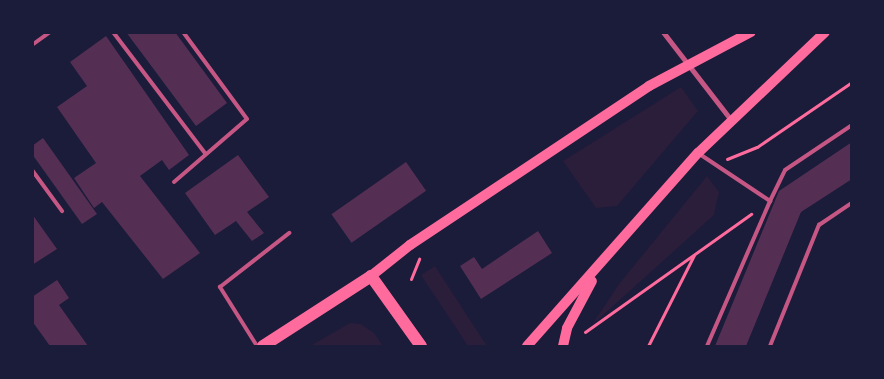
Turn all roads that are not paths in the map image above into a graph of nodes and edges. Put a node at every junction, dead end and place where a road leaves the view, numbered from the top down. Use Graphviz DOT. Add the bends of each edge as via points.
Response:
graph roads {
  1 [pos="50,32"];
  2 [pos="113,32"];
  3 [pos="183,32"];
  4 [pos="663,32"];
  5 [pos="751,32"];
  6 [pos="825,32"];
  7 [pos="32,45"];
  8 [pos="691,65"];
  9 [pos="731,120"];
  10 [pos="852,124"];
  11 [pos="205,153"];
  12 [pos="698,153"];
  13 [pos="32,170"];
  14 [pos="174,182"];
  15 [pos="770,201"];
  16 [pos="852,203"];
  17 [pos="62,211"];
  18 [pos="289,233"];
  19 [pos="599,267"];
  20 [pos="371,276"];
  21 [pos="257,346"];
  22 [pos="263,346"];
  23 [pos="421,346"];
  24 [pos="527,346"];
  25 [pos="563,346"];
  26 [pos="707,346"];
  27 [pos="770,346"];
  1 -- 7 [label="lane"];
  2 -- 11 [label="lane"];
  3 -- 11 [label="lane" via="248,119"];
  4 -- 8 [label="street"];
  5 -- 8 [label="main road"];
  6 -- 9 [label="main road" via="806,54"];
  8 -- 9 [label="street"];
  8 -- 20 [label="main road" via="649,86 410,245"];
  9 -- 12 [label="main road"];
  10 -- 15 [label="lane" via="785,170"];
  11 -- 14 [label="lane"];
  12 -- 15 [label="lane"];
  12 -- 19 [label="main road"];
  13 -- 17 [label="lane"];
  15 -- 26 [label="lane"];
  16 -- 27 [label="lane" via="819,225"];
  18 -- 21 [label="lane" via="220,287"];
  19 -- 24 [label="main road"];
  19 -- 25 [label="main road" via="567,328"];
  20 -- 22 [label="main road"];
  20 -- 23 [label="main road"];
}
